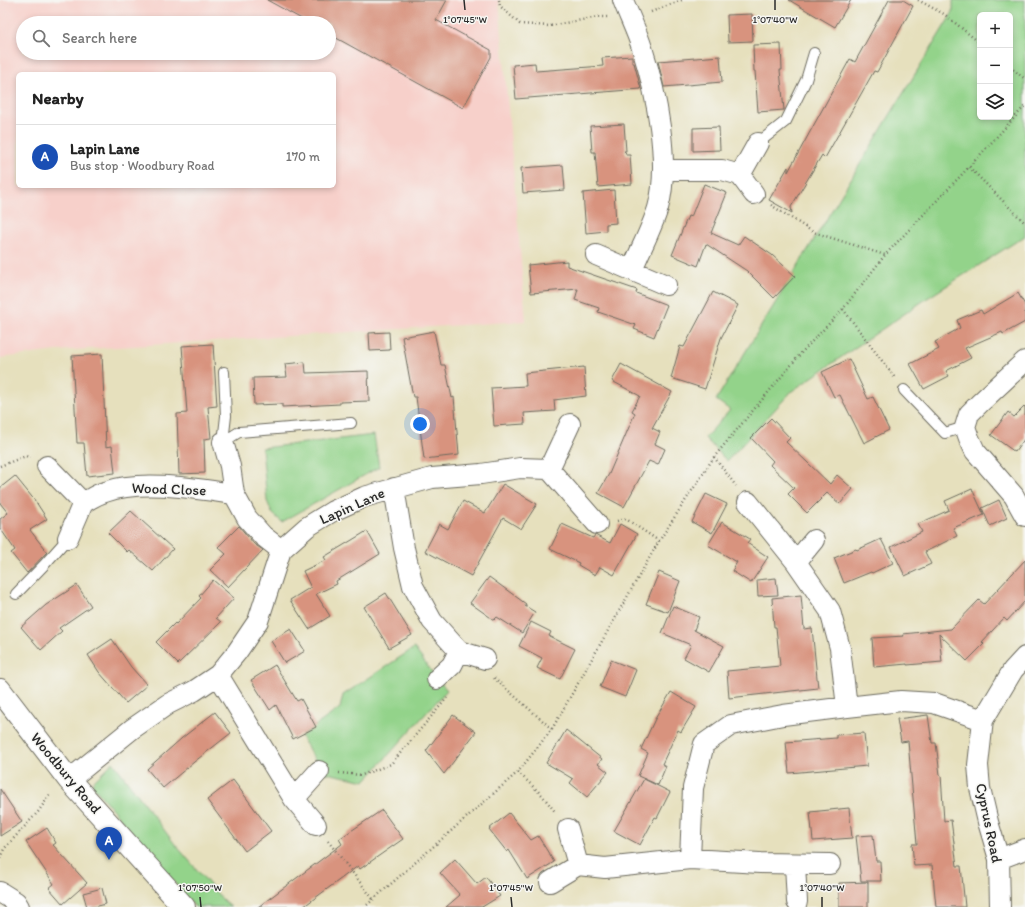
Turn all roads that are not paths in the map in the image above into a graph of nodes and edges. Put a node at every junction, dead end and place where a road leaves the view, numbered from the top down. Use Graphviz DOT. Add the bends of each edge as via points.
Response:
graph roads {
  1 [pos="626,9"];
  2 [pos="814,53"];
  3 [pos="758,143"];
  4 [pos="664,170"];
  5 [pos="740,175"];
  6 [pos="754,194"];
  7 [pos="596,255"];
  8 [pos="632,270"];
  9 [pos="666,285"];
  10 [pos="1025,361"];
  11 [pos="224,372"];
  12 [pos="904,390"];
  13 [pos="351,423"];
  14 [pos="570,424"];
  15 [pos="965,426"];
  16 [pos="223,442"];
  17 [pos="47,466"];
  18 [pos="549,469"];
  19 [pos="394,488"];
  20 [pos="234,494"];
  21 [pos="748,502"];
  22 [pos="83,503"];
  23 [pos="1025,516"];
  24 [pos="596,524"];
  25 [pos="68,538"];
  26 [pos="814,540"];
  27 [pos="281,550"];
  28 [pos="796,562"];
  29 [pos="16,594"];
  30 [pos="1025,657"];
  31 [pos="455,658"];
  32 [pos="486,659"];
  33 [pos="218,675"];
  34 [pos="437,679"];
  35 [pos="0,690"];
  36 [pos="847,707"];
  37 [pos="983,720"];
  38 [pos="319,771"];
  39 [pos="69,780"];
  40 [pos="294,799"];
  41 [pos="316,825"];
  42 [pos="568,829"];
  43 [pos="1025,849"];
  44 [pos="690,859"];
  45 [pos="999,860"];
  46 [pos="795,864"];
  47 [pos="830,864"];
  48 [pos="578,865"];
  49 [pos="550,882"];
  50 [pos="0,892"];
  51 [pos="797,902"];
  52 [pos="19,907"];
  53 [pos="184,907"];
  54 [pos="1000,907"];
  1 -- 4 [label="street" via="642,48 652,86 661,134"];
  2 -- 3 [label="lane" via="806,80 786,121"];
  3 -- 5 [label="street"];
  4 -- 5 [label="street" via="722,170"];
  4 -- 8 [label="street" via="658,207"];
  5 -- 6 [label="street"];
  7 -- 8 [label="street"];
  8 -- 9 [label="street"];
  10 -- 15 [label="street" via="969,414"];
  11 -- 16 [label="lane" via="226,416"];
  12 -- 15 [label="lane" via="945,432"];
  13 -- 16 [label="lane" via="239,432"];
  14 -- 18 [label="street"];
  15 -- 23 [label="street" via="976,450 1014,496"];
  16 -- 20 [label="street"];
  17 -- 22 [label="street"];
  18 -- 19 [label="street, Lapin Lane" via="520,468 432,478"];
  18 -- 24 [label="street"];
  19 -- 27 [label="street, Lapin Lane" via="332,511 307,527"];
  19 -- 31 [label="street" via="413,586"];
  20 -- 22 [label="street, Wood Close" via="193,488 129,487 105,492"];
  20 -- 27 [label="street" via="252,524"];
  21 -- 28 [label="street"];
  22 -- 25 [label="street"];
  25 -- 29 [label="lane"];
  26 -- 28 [label="street"];
  27 -- 33 [label="street" via="258,621"];
  28 -- 36 [label="street" via="830,611 840,648"];
  30 -- 37 [label="street, Cyprus Road" via="1013,670"];
  31 -- 32 [label="street"];
  31 -- 34 [label="street"];
  33 -- 39 [label="street" via="168,704 132,729"];
  33 -- 40 [label="street"];
  35 -- 39 [label="street, Woodbury Road"];
  36 -- 37 [label="street" via="901,701 934,702"];
  36 -- 44 [label="street" via="731,725 704,744 693,788"];
  37 -- 45 [label="street, Cyprus Road" via="978,765 980,788"];
  38 -- 40 [label="street"];
  39 -- 53 [label="street, Woodbury Road"];
  40 -- 41 [label="street"];
  42 -- 48 [label="street"];
  43 -- 45 [label="street"];
  44 -- 46 [label="street"];
  44 -- 48 [label="street" via="605,868"];
  45 -- 54 [label="street, Cyprus Road"];
  46 -- 47 [label="street"];
  46 -- 51 [label="street"];
  48 -- 49 [label="street"];
  50 -- 52 [label="street" via="16,902"];
}
